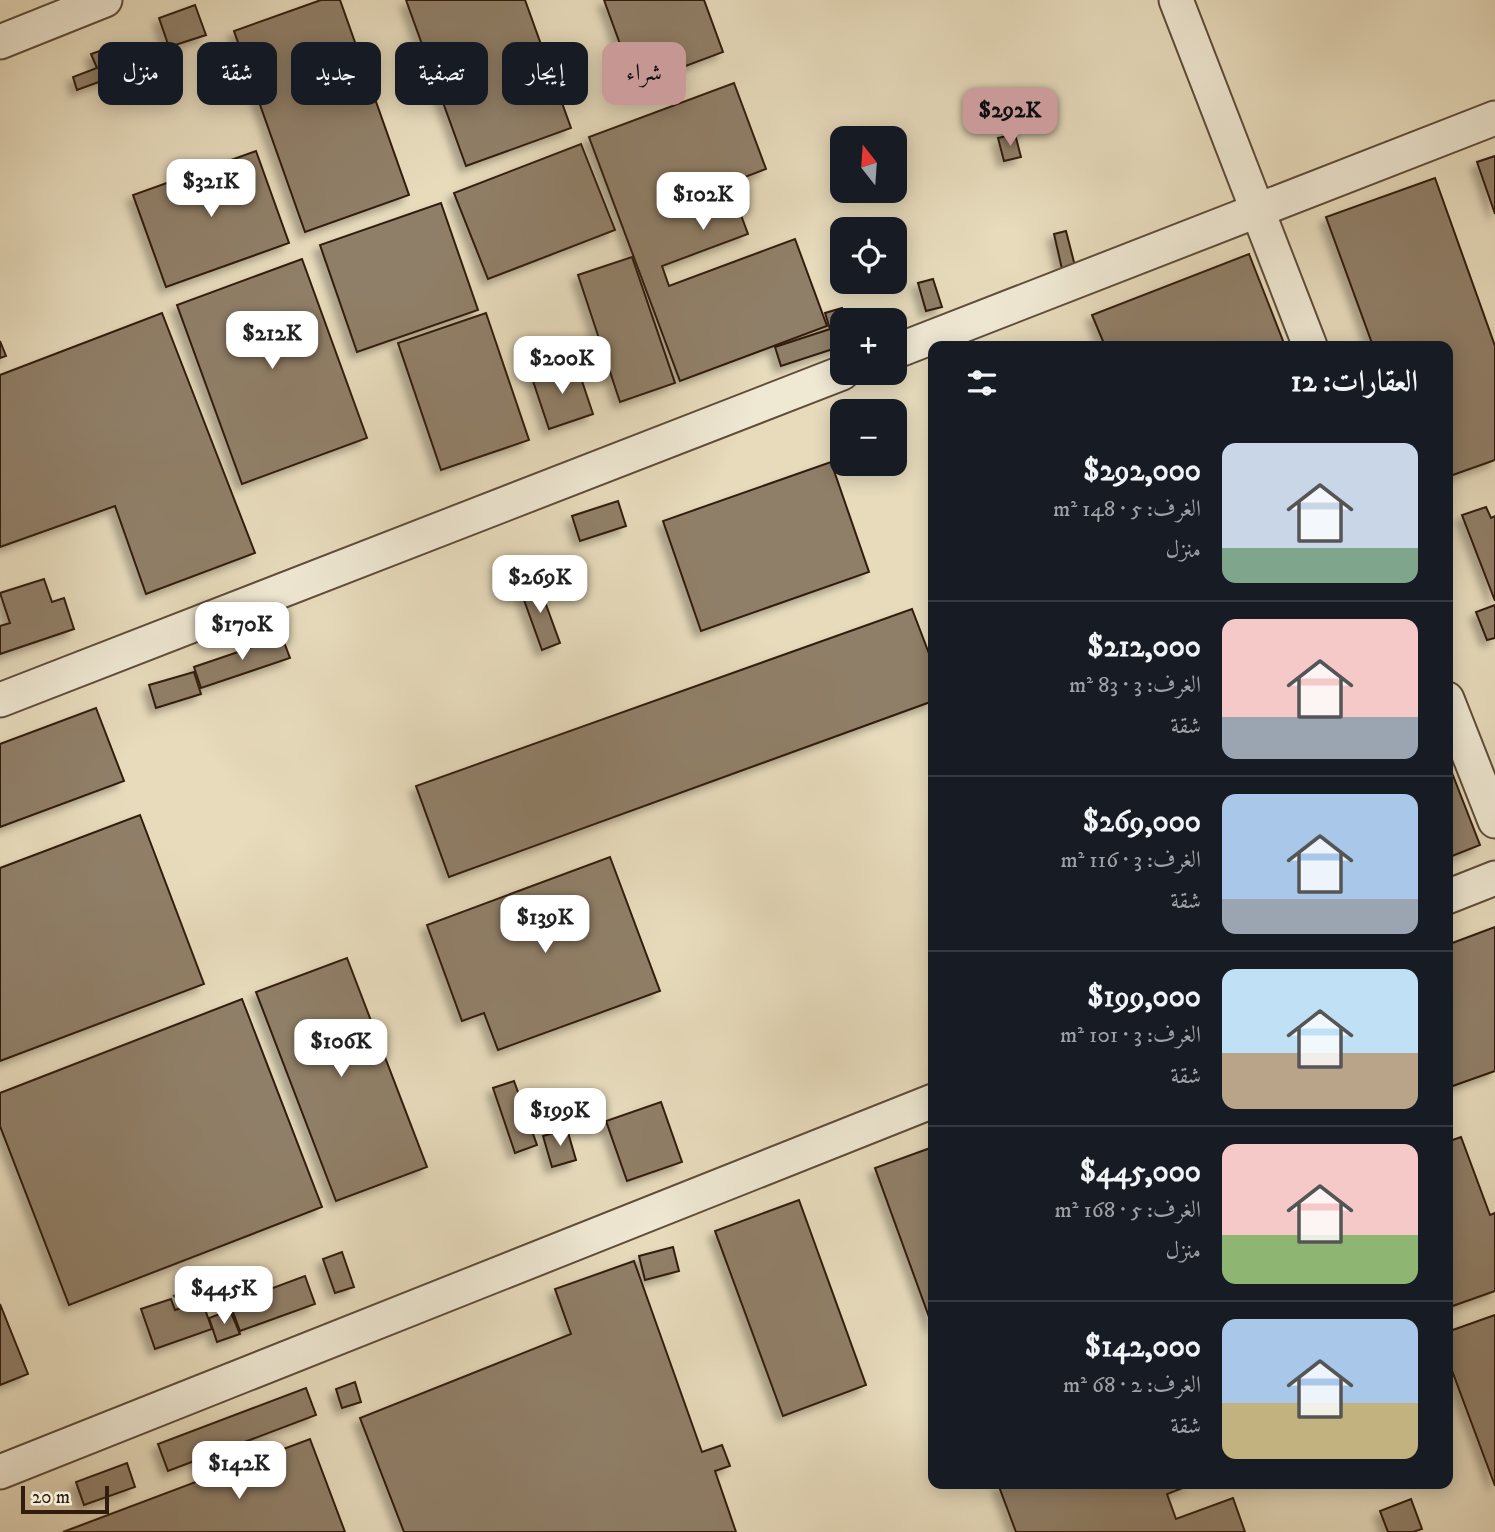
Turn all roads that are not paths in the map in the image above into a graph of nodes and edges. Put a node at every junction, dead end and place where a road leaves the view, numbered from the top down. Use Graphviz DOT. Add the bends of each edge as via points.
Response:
graph roads {
  1 [pos="105,0"];
  2 [pos="1176,0"];
  3 [pos="0,42"];
  4 [pos="1495,118"];
  5 [pos="1258,211"];
  6 [pos="1308,341"];
  7 [pos="907,347"];
  8 [pos="830,378"];
  9 [pos="0,700"];
  10 [pos="1453,714"];
  11 [pos="1495,821"];
  12 [pos="1495,878"];
  13 [pos="1453,895"];
  14 [pos="928,1103"];
  15 [pos="0,1472"];
  1 -- 3 [label="lane"];
  2 -- 5 [label="lane"];
  4 -- 5 [label="lane"];
  5 -- 6 [label="lane"];
  5 -- 7 [label="lane"];
  8 -- 9 [label="lane"];
  10 -- 11 [label="lane"];
  12 -- 13 [label="lane"];
  14 -- 15 [label="lane"];
}
